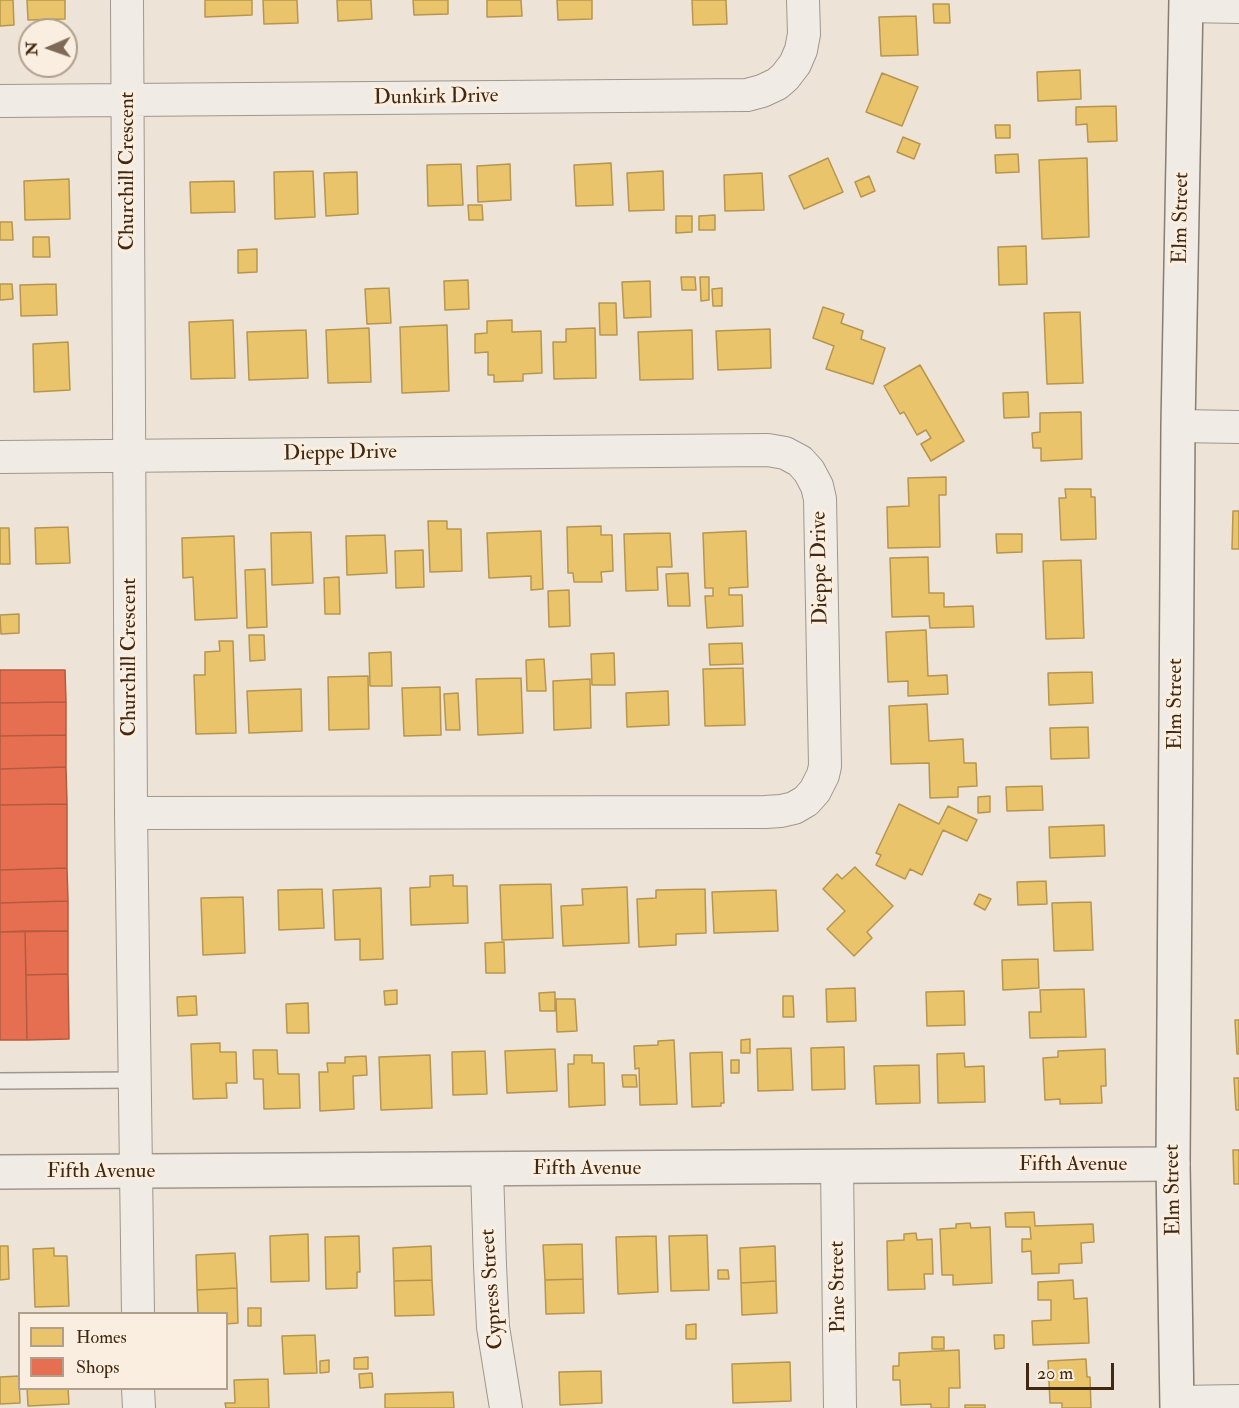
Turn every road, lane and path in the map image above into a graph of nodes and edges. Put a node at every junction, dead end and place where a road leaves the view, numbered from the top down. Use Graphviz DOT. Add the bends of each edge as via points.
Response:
graph roads {
  1 [pos="127,0"];
  2 [pos="803,0"];
  3 [pos="1186,3"];
  4 [pos="1239,7"];
  5 [pos="128,100"];
  6 [pos="0,101"];
  7 [pos="1178,426"];
  8 [pos="1239,427"];
  9 [pos="129,456"];
  10 [pos="0,457"];
  11 [pos="131,813"];
  12 [pos="135,1080"];
  13 [pos="0,1081"];
  14 [pos="1173,1164"];
  15 [pos="837,1167"];
  16 [pos="487,1169"];
  17 [pos="136,1171"];
  18 [pos="0,1172"];
  19 [pos="138,1312"];
  20 [pos="138,1390"];
  21 [pos="1239,1401"];
  22 [pos="1177,1405"];
  23 [pos="139,1408"];
  24 [pos="506,1408"];
  25 [pos="840,1408"];
  1 -- 5 [label="street, Churchill Crescent"];
  2 -- 5 [label="street, Dunkirk Drive" via="804,34 795,64 777,84 747,95"];
  3 -- 4 [label="street"];
  3 -- 7 [label="main road, Elm Street"];
  5 -- 6 [label="street, Dunkirk Drive"];
  5 -- 9 [label="street, Churchill Crescent"];
  7 -- 8 [label="street"];
  7 -- 14 [label="main road, Elm Street"];
  9 -- 10 [label="street, Dieppe Drive"];
  9 -- 11 [label="street, Churchill Crescent"];
  9 -- 11 [label="street, Dieppe Drive" via="768,450 789,455 809,471 820,499 825,761 823,775 809,798 794,808 777,812"];
  11 -- 12 [label="street, Churchill Crescent"];
  12 -- 13 [label="lane"];
  12 -- 17 [label="street, Churchill Crescent"];
  14 -- 15 [label="main road, Fifth Avenue"];
  14 -- 22 [label="main road, Elm Street"];
  15 -- 16 [label="main road, Fifth Avenue"];
  15 -- 25 [label="street, Pine Street"];
  16 -- 17 [label="main road, Fifth Avenue"];
  16 -- 24 [label="street, Cypress Street" via="493,1327"];
  17 -- 18 [label="main road, Fifth Avenue"];
  17 -- 19 [label="street, Churchill Crescent"];
  20 -- 23 [label="street"];
  21 -- 22 [label="street"];
}
